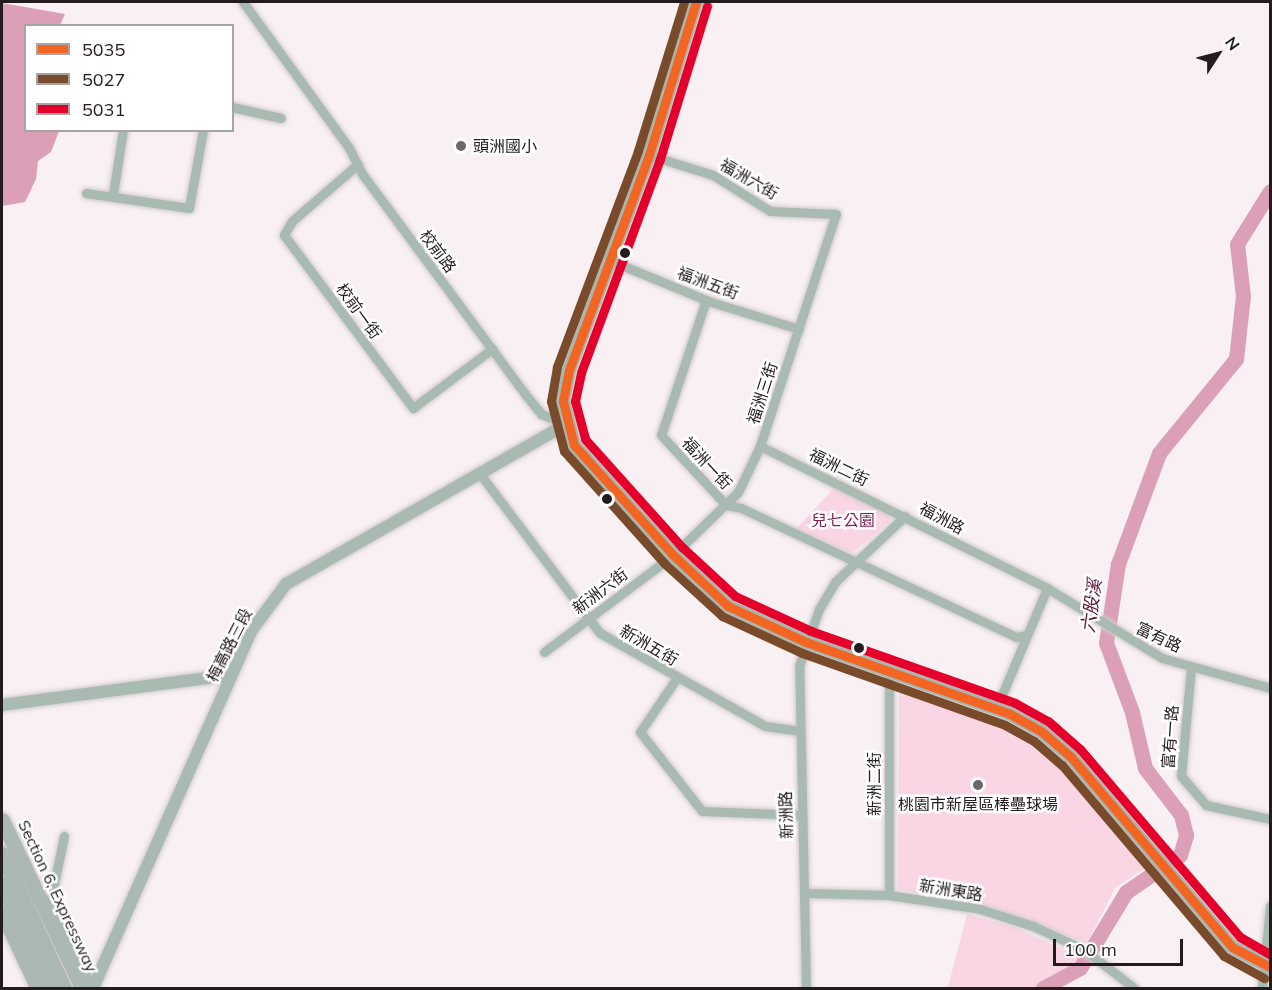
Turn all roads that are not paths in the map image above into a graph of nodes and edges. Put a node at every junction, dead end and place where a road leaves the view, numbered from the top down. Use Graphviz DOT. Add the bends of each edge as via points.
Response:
graph roads {
  1 [pos="243,2"];
  2 [pos="696,2"];
  3 [pos="234,106"];
  4 [pos="281,118"];
  5 [pos="123,132"];
  6 [pos="203,132"];
  7 [pos="649,155"];
  8 [pos="358,164"];
  9 [pos="86,193"];
  10 [pos="113,194"];
  11 [pos="836,214"];
  12 [pos="609,260"];
  13 [pos="706,300"];
  14 [pos="799,329"];
  15 [pos="492,349"];
  16 [pos="567,424"];
  17 [pos="760,446"];
  18 [pos="480,474"];
  19 [pos="726,505"];
  20 [pos="905,516"];
  21 [pos="673,555"];
  22 [pos="855,561"];
  23 [pos="1047,588"];
  24 [pos="589,618"];
  25 [pos="1026,635"];
  26 [pos="806,642"];
  27 [pos="544,652"];
  28 [pos="1191,668"];
  29 [pos="889,672"];
  30 [pos="230,675"];
  31 [pos="676,679"];
  32 [pos="1270,688"];
  33 [pos="2,705"];
  34 [pos="996,708"];
  35 [pos="799,731"];
  36 [pos="801,815"];
  37 [pos="1270,819"];
  38 [pos="2,820"];
  39 [pos="64,836"];
  40 [pos="2,854"];
  41 [pos="2,883"];
  42 [pos="804,892"];
  43 [pos="889,895"];
  44 [pos="1270,906"];
  45 [pos="2,912"];
  46 [pos="1267,967"];
  47 [pos="38,988"];
  48 [pos="51,988"];
  49 [pos="64,988"];
  50 [pos="82,988"];
  51 [pos="92,988"];
  52 [pos="806,988"];
  53 [pos="1134,988"];
  54 [pos="1262,988"];
  1 -- 8 [label="street, 校前路"];
  2 -- 7 [label="main road"];
  3 -- 4 [label="street"];
  5 -- 10 [label="street"];
  6 -- 10 [label="street" via="189,208"];
  7 -- 11 [label="street, 福洲六街" via="713,175 770,211"];
  7 -- 12 [label="main road"];
  8 -- 15 [label="street, 校前路"];
  8 -- 15 [label="street, 校前一街" via="284,231 291,245 413,408"];
  9 -- 10 [label="street"];
  11 -- 14 [label="street, 福洲三街"];
  12 -- 13 [label="street, 福洲五街"];
  12 -- 16 [label="main road" via="569,370 563,401"];
  13 -- 14 [label="street, 福洲五街"];
  13 -- 19 [label="street, 福洲一街" via="661,435"];
  14 -- 17 [label="street, 福洲三街"];
  15 -- 16 [label="street, 校前路" via="542,414"];
  16 -- 18 [label="street, 梅高路三段"];
  16 -- 21 [label="main road" via="573,445 584,460"];
  17 -- 19 [label="street, 福洲三街" via="738,492"];
  17 -- 20 [label="street, 福洲二街"];
  18 -- 24 [label="street, 新洲五街"];
  18 -- 30 [label="street, 梅高路三段" via="286,584 251,630"];
  19 -- 21 [label="street, 福洲三街"];
  19 -- 22 [label="street, 福洲一街" via="741,508"];
  20 -- 22 [label="street, 福洲路"];
  20 -- 23 [label="street, 福洲路"];
  21 -- 24 [label="street, 新洲六街"];
  21 -- 26 [label="main road" via="728,606"];
  22 -- 25 [label="street, 福洲一街" via="1016,637"];
  22 -- 26 [label="street, 福洲路" via="827,594"];
  23 -- 25 [label="street"];
  23 -- 28 [label="street, 富有路" via="1132,643"];
  24 -- 27 [label="street, 新洲六街"];
  24 -- 31 [label="street, 新洲五街" via="610,640"];
  25 -- 34 [label="street"];
  26 -- 29 [label="main road"];
  26 -- 35 [label="street, 新洲路" via="799,666"];
  28 -- 32 [label="street, 富有路"];
  28 -- 37 [label="street, 富有一路" via="1181,776 1206,805"];
  29 -- 34 [label="main road"];
  29 -- 43 [label="street, 新洲二街"];
  30 -- 33 [label="street"];
  30 -- 51 [label="street, 梅高路三段"];
  31 -- 35 [label="street, 新洲五街" via="765,726"];
  31 -- 36 [label="street" via="640,732 702,811"];
  34 -- 46 [label="main road" via="1041,732 1071,757 1232,947"];
  35 -- 36 [label="street, 新洲路"];
  36 -- 42 [label="street, 新洲路"];
  38 -- 50 [label="main road, Section 6, Expressway"];
  39 -- 51 [label="street" via="50,903"];
  40 -- 49 [label="highway"];
  41 -- 48 [label="highway"];
  42 -- 43 [label="street, 新洲東路"];
  42 -- 52 [label="street, 新洲路"];
  43 -- 53 [label="street, 新洲東路" via="980,909 1033,926 1085,950"];
  44 -- 46 [label="street"];
  45 -- 47 [label="main road"];
  46 -- 54 [label="street"];
}
